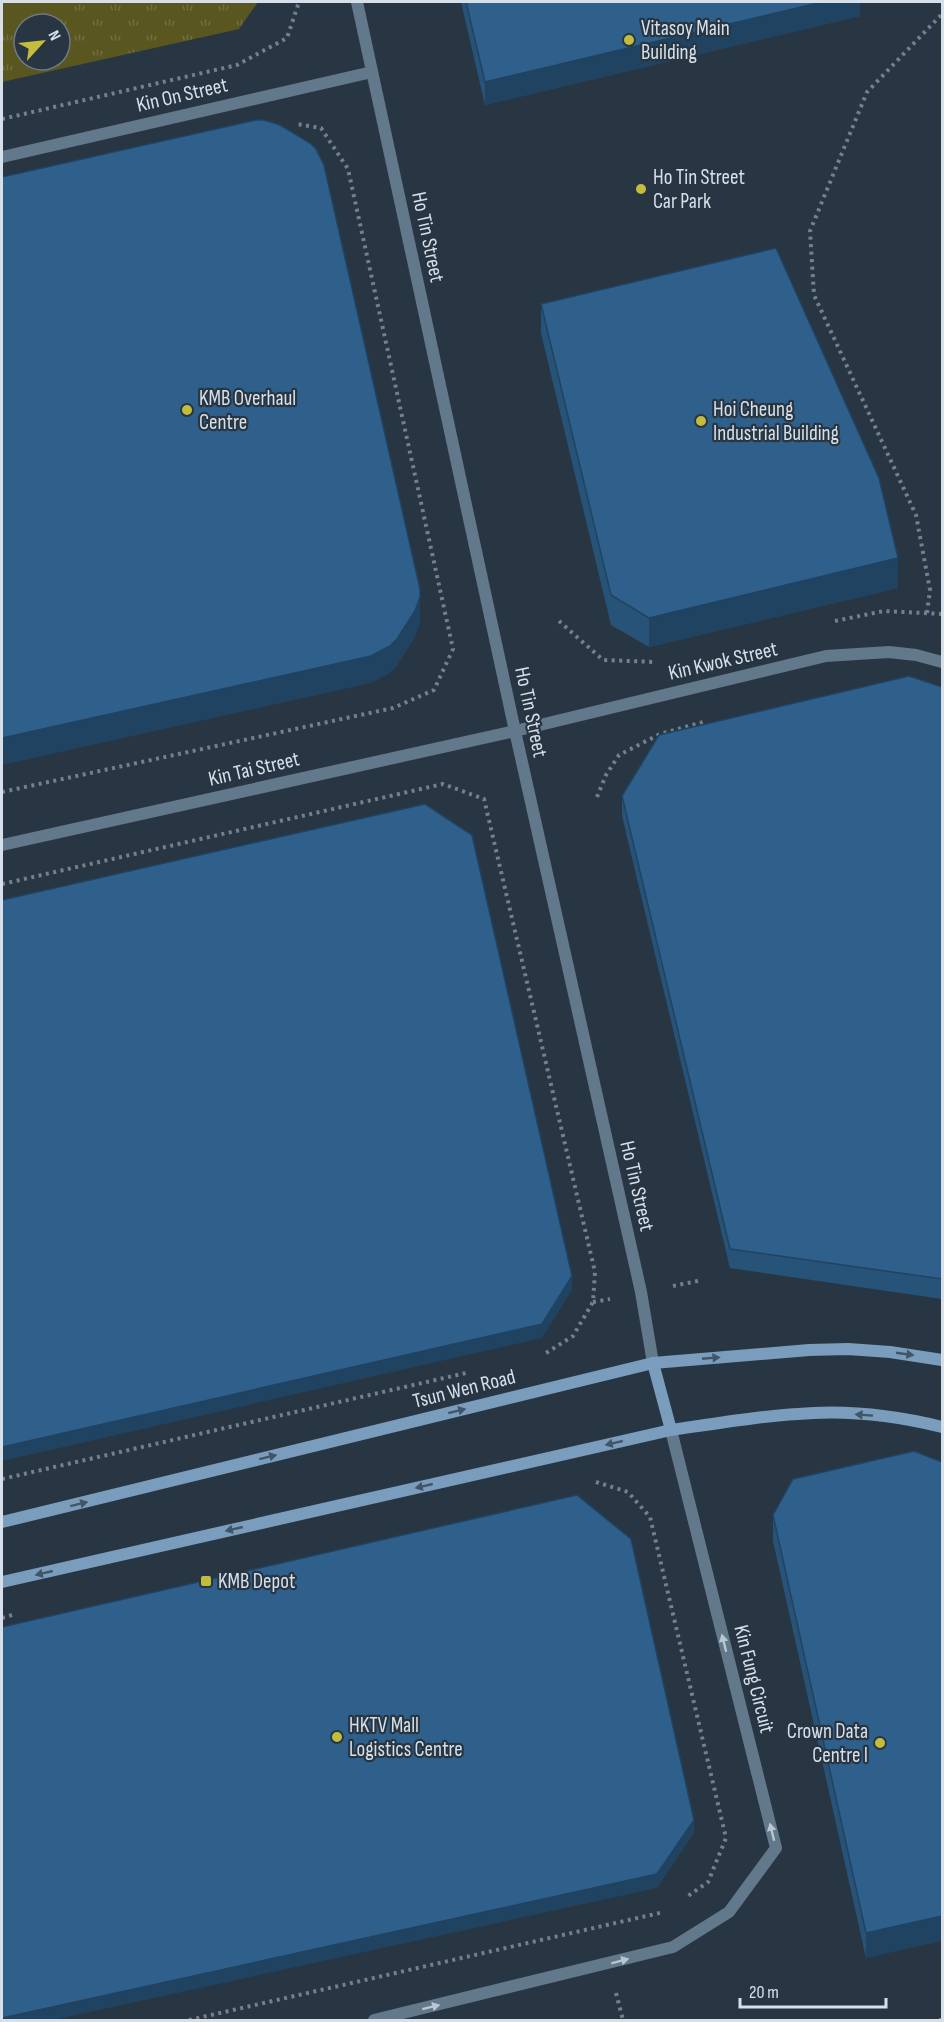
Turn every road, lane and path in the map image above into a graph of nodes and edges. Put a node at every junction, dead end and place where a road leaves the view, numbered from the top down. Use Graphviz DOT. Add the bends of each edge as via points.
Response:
graph roads {
  1 [pos="299,2"];
  2 [pos="357,2"];
  3 [pos="942,14"];
  4 [pos="372,72"];
  5 [pos="2,119"];
  6 [pos="291,123"];
  7 [pos="2,157"];
  8 [pos="927,613"];
  9 [pos="942,614"];
  10 [pos="559,621"];
  11 [pos="834,621"];
  12 [pos="942,662"];
  13 [pos="662,663"];
  14 [pos="718,718"];
  15 [pos="515,730"];
  16 [pos="2,792"];
  17 [pos="597,797"];
  18 [pos="2,845"];
  19 [pos="2,884"];
  20 [pos="543,1355"];
  21 [pos="942,1360"];
  22 [pos="653,1363"];
  23 [pos="474,1371"];
  24 [pos="942,1427"];
  25 [pos="671,1430"];
  26 [pos="2,1479"];
  27 [pos="594,1481"];
  28 [pos="2,1522"];
  29 [pos="2,1582"];
  30 [pos="13,1615"];
  31 [pos="2,1618"];
  32 [pos="683,1900"];
  33 [pos="667,1911"];
  34 [pos="615,1987"];
  35 [pos="189,2020"];
  36 [pos="374,2020"];
  37 [pos="623,2020"];
  1 -- 5 [label="path" via="287,38 237,65"];
  2 -- 4 [label="street, Ho Tin Street"];
  3 -- 8 [label="path" via="867,92 810,231 814,295 916,515 930,590"];
  4 -- 7 [label="street, Kin On Street"];
  4 -- 15 [label="street, Ho Tin Street"];
  6 -- 16 [label="path" via="321,128 348,169 453,649 434,690 393,708"];
  8 -- 9 [label="path"];
  8 -- 11 [label="path" via="884,611"];
  10 -- 13 [label="path" via="603,660"];
  12 -- 15 [label="street, Kin Kwok Street" via="889,652 826,656"];
  14 -- 17 [label="path" via="660,734 619,755"];
  15 -- 18 [label="street, Kin Tai Street"];
  15 -- 22 [label="street, Ho Tin Street" via="641,1292"];
  19 -- 20 [label="path" via="443,784 484,799 595,1272 593,1302 573,1336"];
  22 -- 21 [label="main road, Tsun Wen Road, one-way" via="848,1349"];
  22 -- 25 [label="main road, Ho Tin Street"];
  28 -- 22 [label="main road, Tsun Wen Road, one-way"];
  23 -- 26 [label="path"];
  24 -- 25 [label="main road, one-way" via="867,1415 816,1413 756,1417"];
  25 -- 29 [label="main road, one-way"];
  36 -- 25 [label="street, Kin Fung Circuit, one-way" via="673,1947 729,1912 776,1848"];
  27 -- 32 [label="path" via="628,1492 650,1518 726,1838 708,1882"];
  30 -- 31 [label="path"];
  33 -- 35 [label="path"];
  34 -- 37 [label="path"];
}
